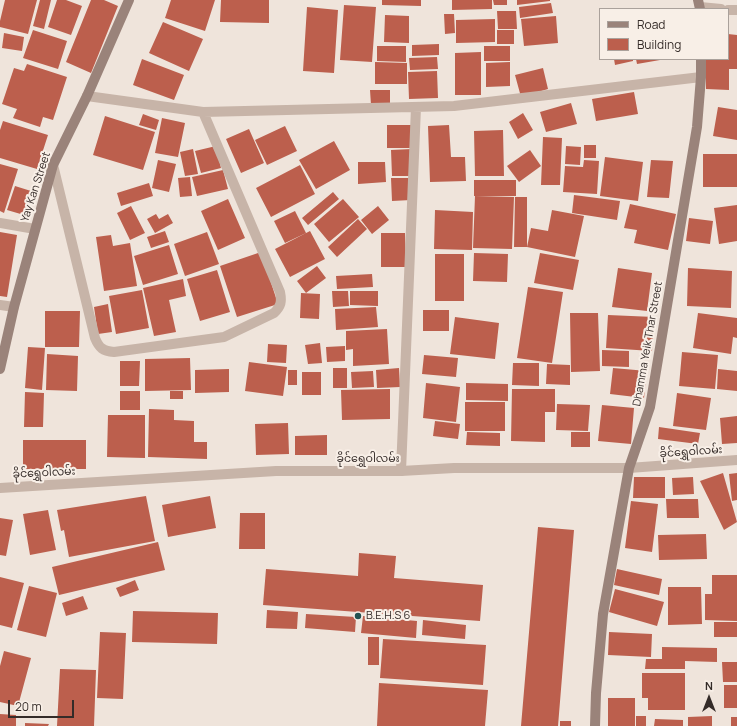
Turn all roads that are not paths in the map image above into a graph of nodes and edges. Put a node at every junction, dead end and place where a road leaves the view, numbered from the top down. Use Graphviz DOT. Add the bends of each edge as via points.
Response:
graph roads {
  1 [pos="129,0"];
  2 [pos="699,5"];
  3 [pos="716,8"];
  4 [pos="701,60"];
  5 [pos="701,77"];
  6 [pos="87,96"];
  7 [pos="416,107"];
  8 [pos="203,112"];
  9 [pos="53,165"];
  10 [pos="0,223"];
  11 [pos="35,229"];
  12 [pos="0,305"];
  13 [pos="14,307"];
  14 [pos="0,369"];
  15 [pos="737,460"];
  16 [pos="629,468"];
  17 [pos="402,471"];
  18 [pos="0,488"];
  19 [pos="595,726"];
  1 -- 6 [label="main road, Yay Kan Street"];
  2 -- 3 [label="street"];
  4 -- 5 [label="main road, Dhamma Yeik Thar Street"];
  5 -- 7 [label="street" via="454,106"];
  5 -- 16 [label="main road, Dhamma Yeik Thar Street" via="697,127 650,407"];
  6 -- 8 [label="street"];
  6 -- 9 [label="main road, Yay Kan Street"];
  7 -- 8 [label="street"];
  7 -- 17 [label="street"];
  8 -- 9 [label="street" via="282,301 280,308 274,313 224,338 114,352 99,347"];
  9 -- 11 [label="main road, Yay Kan Street"];
  10 -- 11 [label="street"];
  11 -- 13 [label="main road, Yay Kan Street"];
  12 -- 13 [label="street"];
  13 -- 14 [label="main road, Yay Kan Street"];
  15 -- 16 [label="street, ခိုင်ရွှေဝါလမ်း"];
  16 -- 17 [label="street, ခိုင်ရွှေဝါလမ်း" via="454,468"];
  16 -- 19 [label="main road, Dhamma Yeik Thar Street" via="603,614"];
  17 -- 18 [label="street, ခိုင်ရွှေဝါလမ်း" via="276,471"];
}
